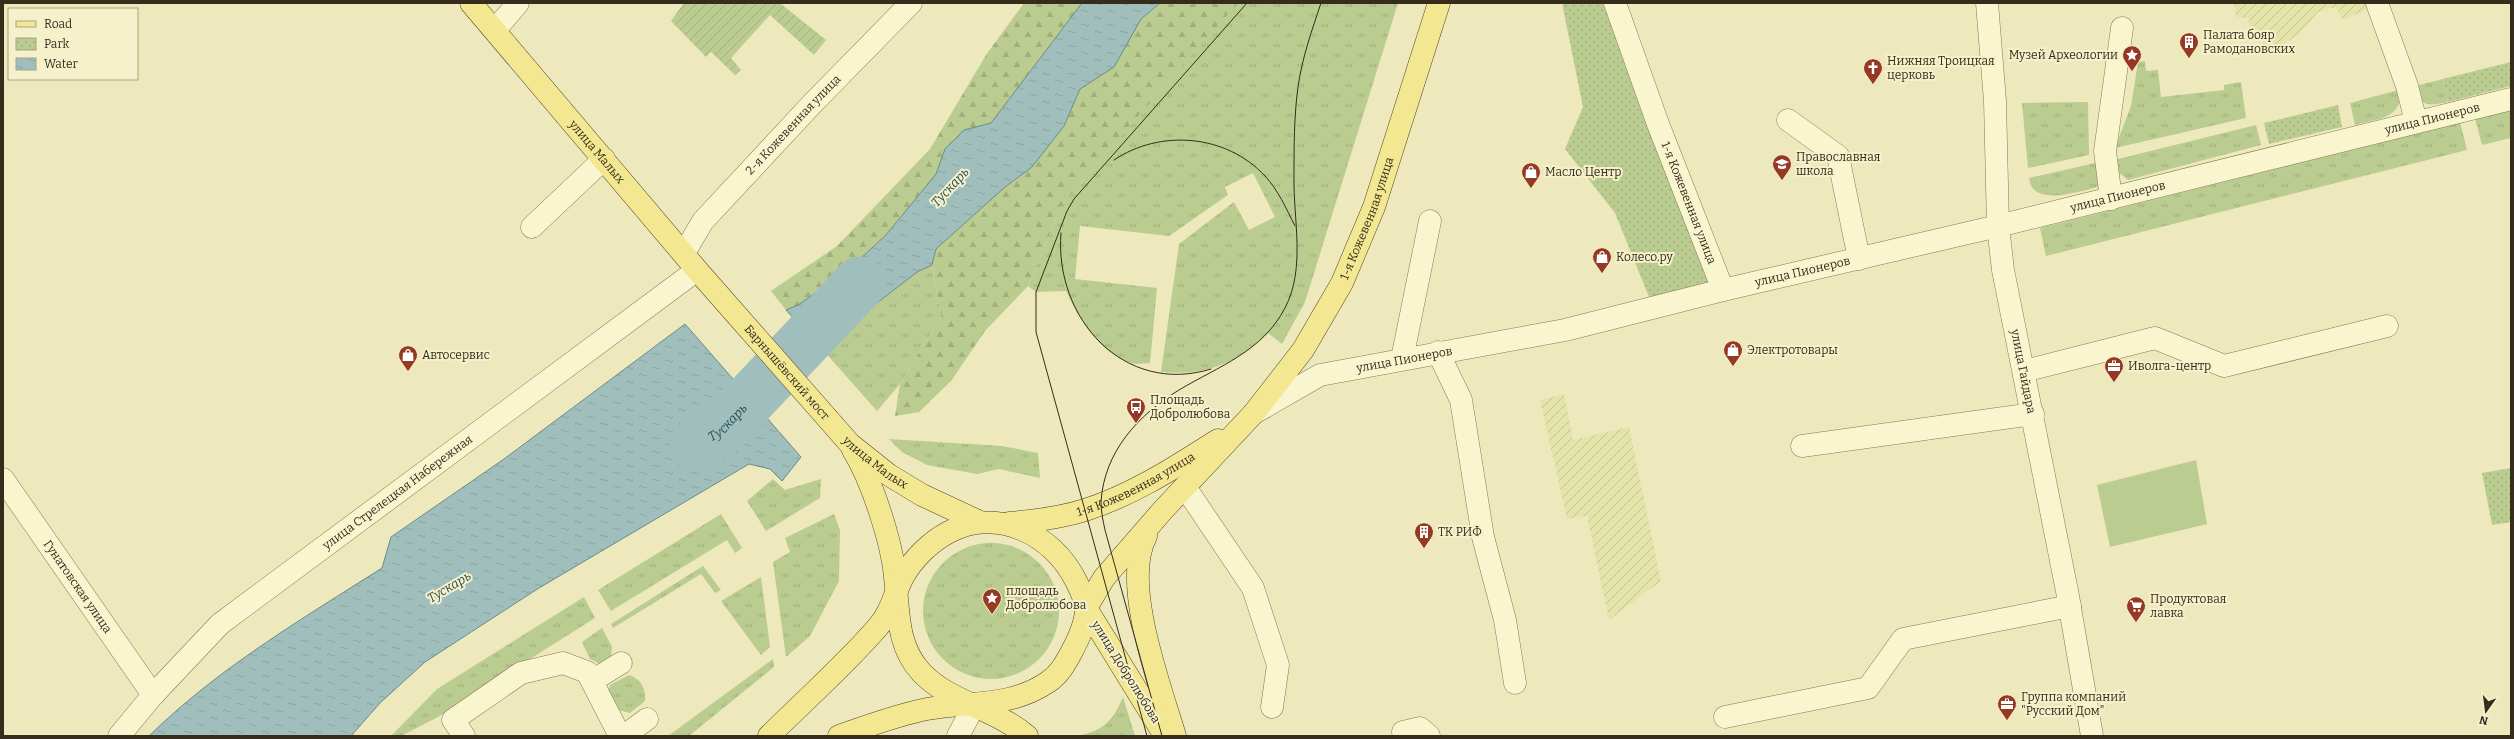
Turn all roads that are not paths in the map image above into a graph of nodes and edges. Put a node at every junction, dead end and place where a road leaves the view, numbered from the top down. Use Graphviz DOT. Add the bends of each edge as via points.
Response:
graph roads {
  1 [pos="471,3"];
  2 [pos="518,3"];
  3 [pos="911,3"];
  4 [pos="1439,3"];
  5 [pos="1615,3"];
  6 [pos="1987,3"];
  7 [pos="2377,3"];
  8 [pos="2122,28"];
  9 [pos="495,30"];
  10 [pos="2511,99"];
  11 [pos="1788,120"];
  12 [pos="2416,122"];
  13 [pos="604,159"];
  14 [pos="2111,199"];
  15 [pos="1430,221"];
  16 [pos="1998,226"];
  17 [pos="532,227"];
  18 [pos="1859,259"];
  19 [pos="690,261"];
  20 [pos="1723,290"];
  21 [pos="725,299"];
  22 [pos="2387,326"];
  23 [pos="1438,352"];
  24 [pos="1402,358"];
  25 [pos="2024,371"];
  26 [pos="1254,413"];
  27 [pos="2033,414"];
  28 [pos="850,444"];
  29 [pos="1802,446"];
  30 [pos="3,479"];
  31 [pos="1185,487"];
  32 [pos="1154,521"];
  33 [pos="980,522"];
  34 [pos="1005,524"];
  35 [pos="895,598"];
  36 [pos="2070,606"];
  37 [pos="1086,608"];
  38 [pos="621,663"];
  39 [pos="592,681"];
  40 [pos="1515,683"];
  41 [pos="153,694"];
  42 [pos="975,704"];
  43 [pos="1272,707"];
  44 [pos="1725,717"];
  45 [pos="647,719"];
  46 [pos="1403,732"];
  47 [pos="119,736"];
  48 [pos="464,736"];
  49 [pos="620,736"];
  50 [pos="624,736"];
  51 [pos="769,736"];
  52 [pos="839,736"];
  53 [pos="958,736"];
  54 [pos="1027,736"];
  55 [pos="1165,736"];
  56 [pos="1174,736"];
  57 [pos="1429,736"];
  58 [pos="2092,736"];
  1 -- 9 [label="main road, улица Малых"];
  2 -- 9 [label="street"];
  3 -- 19 [label="street, 2-я Кожевенная улица" via="812,104 704,222"];
  4 -- 26 [label="main road, 1-я Кожевенная улица" via="1374,207 1342,283 1303,350"];
  5 -- 20 [label="street, 1-я Кожевенная улица" via="1658,124"];
  6 -- 16 [label="street, улица Гайдара" via="1995,101"];
  7 -- 12 [label="street" via="2407,86"];
  8 -- 14 [label="street" via="2105,151"];
  9 -- 13 [label="main road, улица Малых"];
  10 -- 12 [label="street, улица Пионеров"];
  11 -- 18 [label="street" via="1838,156"];
  12 -- 14 [label="street, улица Пионеров"];
  13 -- 17 [label="street"];
  13 -- 19 [label="main road, улица Малых"];
  14 -- 16 [label="street, улица Пионеров"];
  15 -- 24 [label="street"];
  16 -- 18 [label="street, улица Пионеров"];
  16 -- 25 [label="street, улица Гайдара" via="2003,270"];
  18 -- 20 [label="street, улица Пионеров"];
  19 -- 21 [label="main road, улица Малых"];
  19 -- 41 [label="street, улица Стрелецкая Набережная" via="220,624"];
  20 -- 23 [label="street, улица Пионеров" via="1565,330"];
  21 -- 28 [label="main road, Барнышёвский мост"];
  22 -- 25 [label="street" via="2224,366 2155,338"];
  23 -- 24 [label="street, улица Пионеров"];
  23 -- 40 [label="street" via="1461,400 1483,537 1505,620"];
  24 -- 26 [label="street, улица Пионеров" via="1320,375"];
  25 -- 27 [label="street, улица Гайдара"];
  26 -- 31 [label="main road, 1-я Кожевенная улица"];
  26 -- 34 [label="main road, 1-я Кожевенная улица" via="1225,436 1124,495 1085,510 1042,520"];
  27 -- 29 [label="street"];
  27 -- 36 [label="street, улица Гайдара"];
  28 -- 33 [label="main road, улица Малых" via="889,475 922,495"];
  28 -- 35 [label="main road, улица Малых" via="872,494 889,544 895,578"];
  30 -- 41 [label="street, Гунатовская улица"];
  31 -- 32 [label="main road, 1-я Кожевенная улица"];
  31 -- 43 [label="street" via="1253,588 1278,665"];
  32 -- 37 [label="main road, 1-я Кожевенная улица" via="1104,578"];
  32 -- 56 [label="main road" via="1141,545 1138,557 1138,591"];
  33 -- 34 [label="main road"];
  33 -- 35 [label="main road" via="965,524 946,533 929,547 913,562"];
  34 -- 37 [label="main road, улица Добролюбова" via="1030,533 1053,547 1071,571"];
  35 -- 42 [label="main road" via="904,642 920,672 948,693"];
  35 -- 51 [label="main road" via="878,627"];
  36 -- 44 [label="street" via="1903,639 1868,688"];
  36 -- 58 [label="street, улица Гайдара"];
  37 -- 42 [label="main road, 1-я Кожевенная улица" via="1078,641 1064,666 1050,681 1009,700"];
  37 -- 55 [label="main road, улица Добролюбова"];
  38 -- 39 [label="street"];
  39 -- 48 [label="street" via="587,672 563,663 522,673 453,720"];
  39 -- 49 [label="street"];
  41 -- 47 [label="street, улица Стрелецкая Набережная"];
  42 -- 52 [label="main road, 1-я Кожевенная улица" via="926,709"];
  42 -- 53 [label="street"];
  42 -- 54 [label="main road" via="1017,727"];
  45 -- 50 [label="street"];
  46 -- 57 [label="street" via="1420,728"];
}
